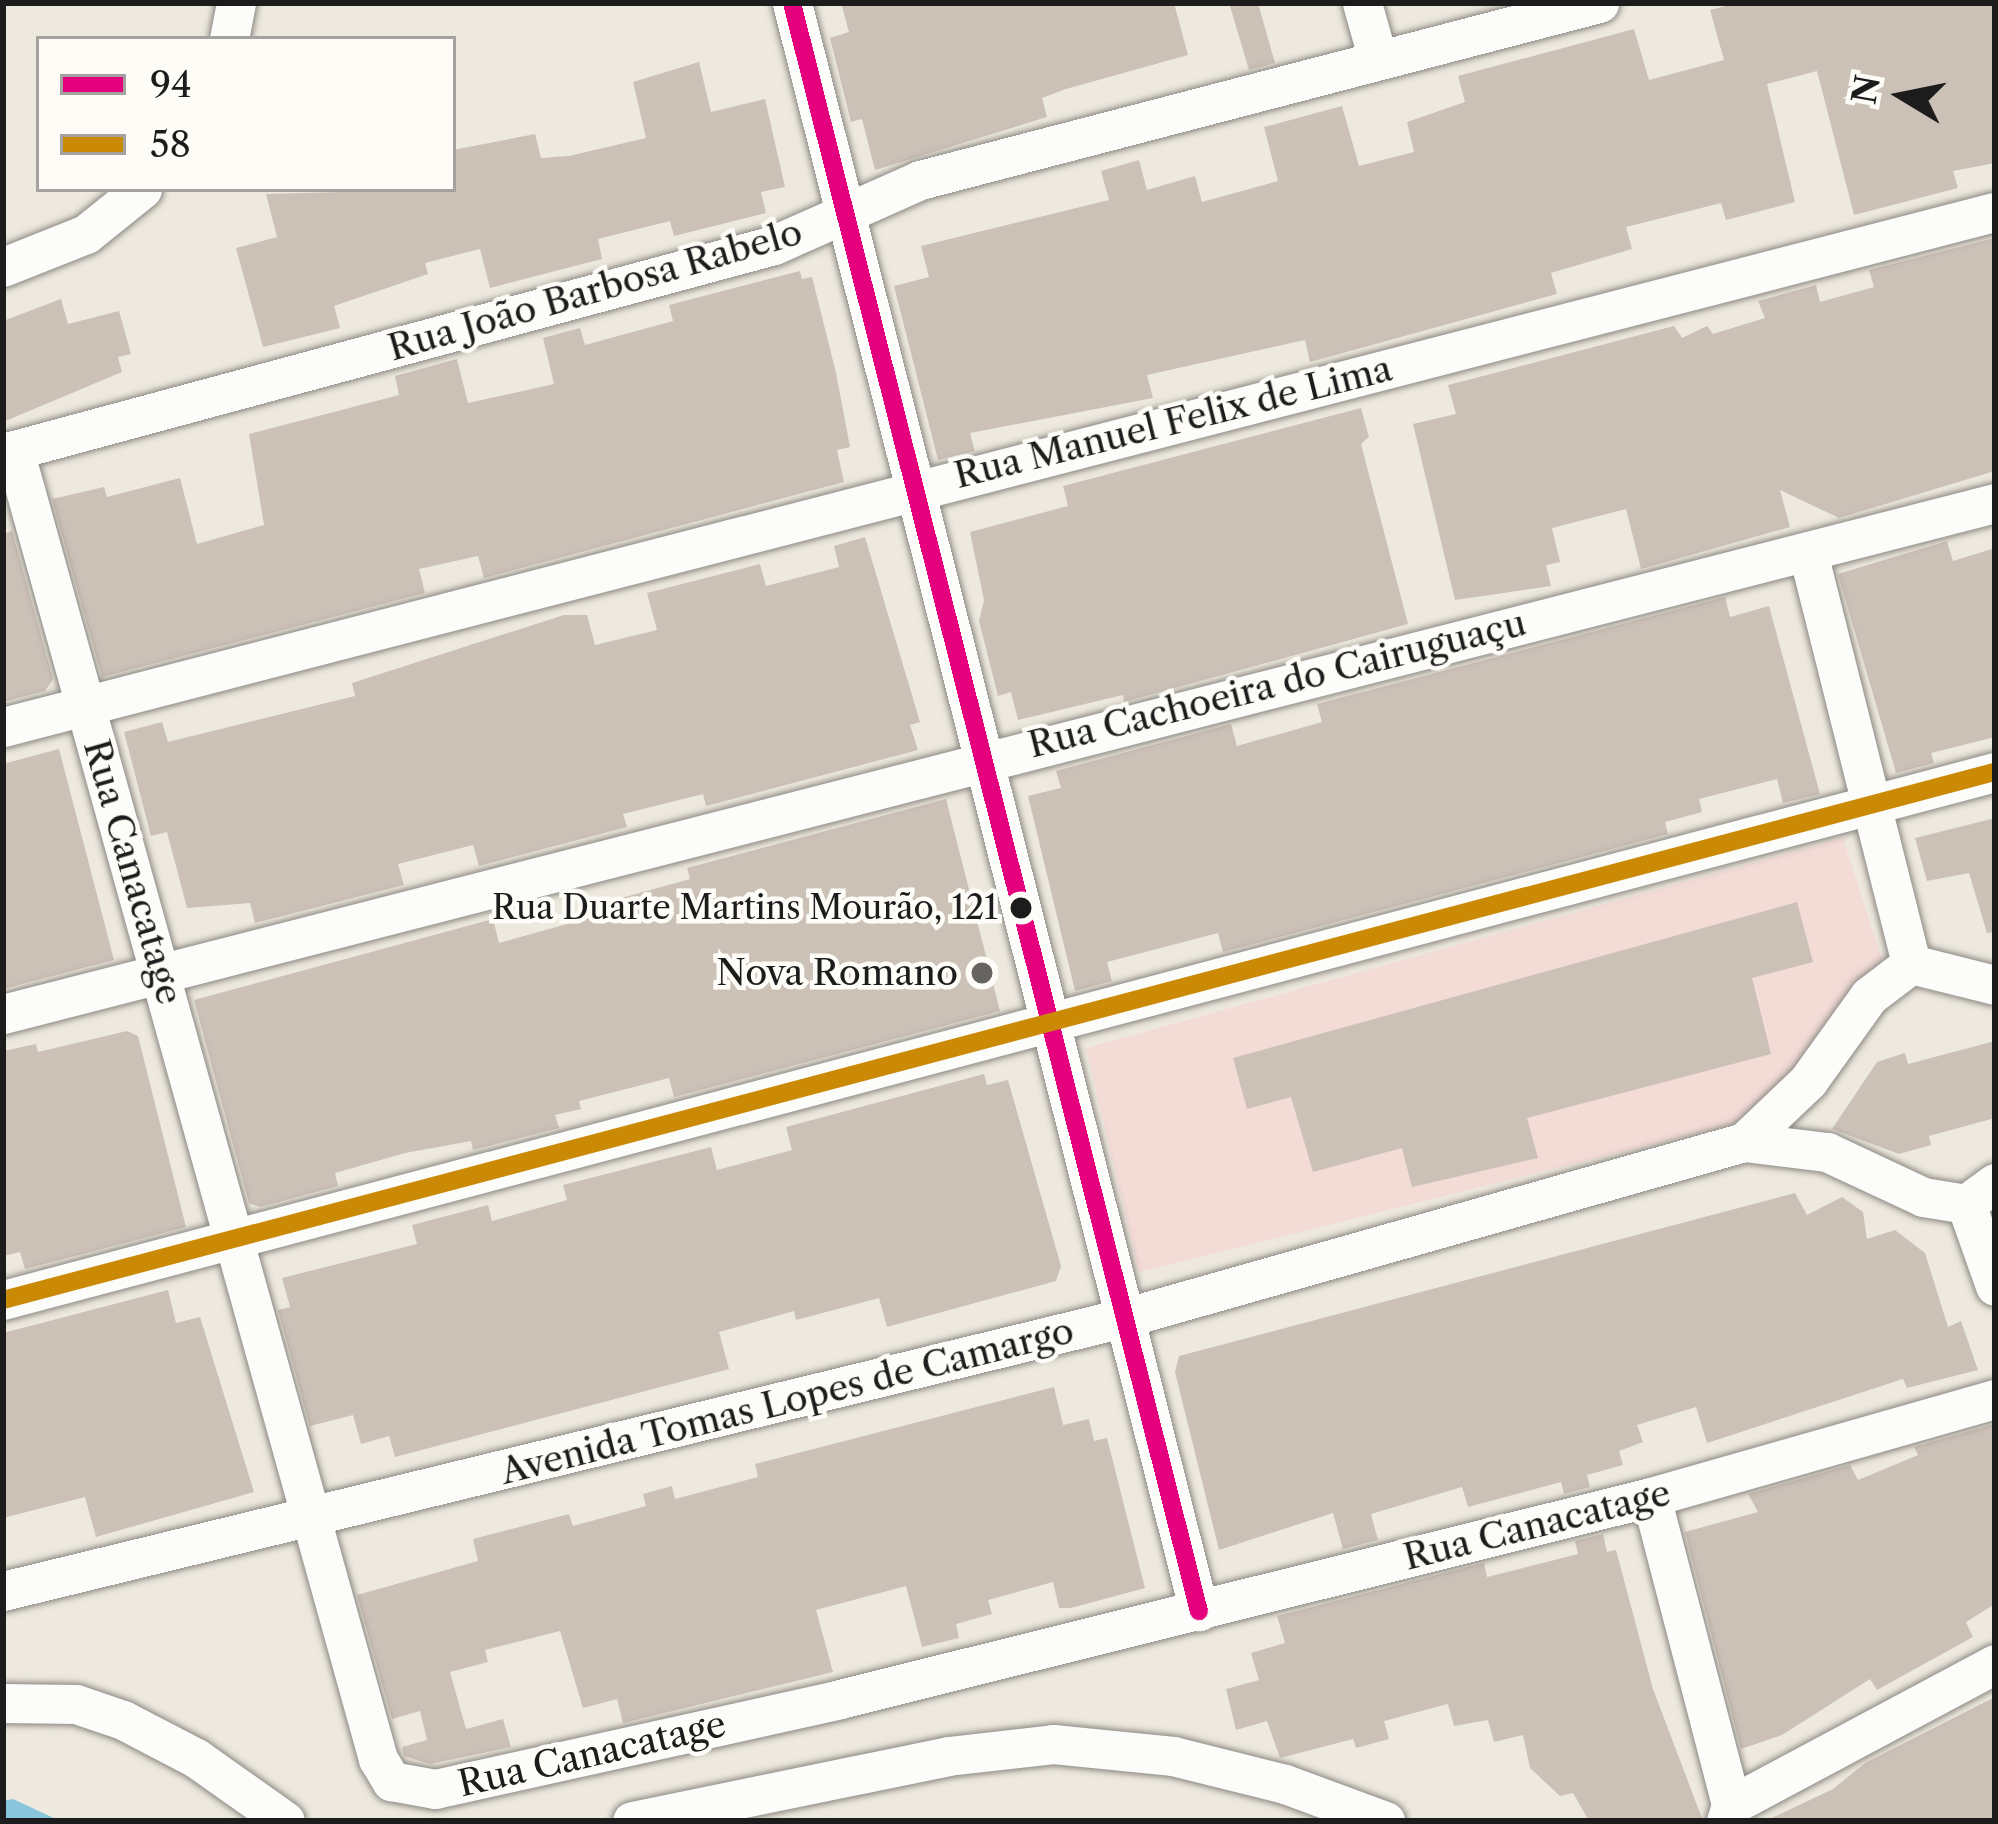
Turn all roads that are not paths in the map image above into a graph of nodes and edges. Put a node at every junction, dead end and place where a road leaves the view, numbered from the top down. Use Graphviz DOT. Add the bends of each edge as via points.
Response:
graph roads {
  1 [pos="236,3"];
  2 [pos="792,3"];
  3 [pos="1362,3"];
  4 [pos="1599,3"];
  5 [pos="230,36"];
  6 [pos="1378,60"];
  7 [pos="138,192"];
  8 [pos="1995,212"];
  9 [pos="847,213"];
  10 [pos="3,267"];
  11 [pos="8,451"];
  12 [pos="915,488"];
  13 [pos="1995,503"];
  14 [pos="1808,554"];
  15 [pos="84,703"];
  16 [pos="3,727"];
  17 [pos="982,757"];
  18 [pos="1995,772"];
  19 [pos="1875,802"];
  20 [pos="1911,964"];
  21 [pos="163,970"];
  22 [pos="1995,985"];
  23 [pos="3,1015"];
  24 [pos="1053,1028"];
  25 [pos="1808,1081"];
  26 [pos="1744,1142"];
  27 [pos="1827,1151"];
  28 [pos="1981,1193"];
  29 [pos="234,1237"];
  30 [pos="1995,1286"];
  31 [pos="3,1300"];
  32 [pos="1127,1317"];
  33 [pos="1995,1399"];
  34 [pos="1651,1497"];
  35 [pos="313,1519"];
  36 [pos="3,1591"];
  37 [pos="1199,1611"];
  38 [pos="1995,1664"];
  39 [pos="3,1703"];
  40 [pos="1729,1813"];
  41 [pos="285,1821"];
  42 [pos="632,1821"];
  43 [pos="1384,1821"];
  1 -- 5 [label="street"];
  2 -- 9 [label="street"];
  3 -- 6 [label="street"];
  4 -- 6 [label="street, Rua João Barbosa Rabelo"];
  6 -- 9 [label="street, Rua João Barbosa Rabelo" via="920,180"];
  7 -- 10 [label="street" via="86,234"];
  8 -- 12 [label="street, Rua Manuel Felix de Lima"];
  9 -- 11 [label="street, Rua João Barbosa Rabelo" via="774,245"];
  9 -- 12 [label="street"];
  11 -- 15 [label="street, Rua Canacatage"];
  12 -- 15 [label="street, Rua Manuel Felix de Lima"];
  12 -- 17 [label="street"];
  13 -- 14 [label="street, Rua Cachoeira do Cairuguaçu"];
  14 -- 17 [label="street, Rua Cachoeira do Cairuguaçu"];
  14 -- 19 [label="street"];
  15 -- 16 [label="street, Rua Manuel Felix de Lima"];
  15 -- 21 [label="street, Rua Canacatage"];
  17 -- 21 [label="street, Rua Cachoeira do Cairuguaçu"];
  17 -- 24 [label="street"];
  18 -- 19 [label="street"];
  19 -- 20 [label="street"];
  19 -- 24 [label="street"];
  20 -- 22 [label="street"];
  20 -- 25 [label="street, Avenida Tomas Lopes de Camargo" via="1869,996"];
  21 -- 23 [label="street, Rua Cachoeira do Cairuguaçu"];
  21 -- 29 [label="street, Rua Canacatage"];
  24 -- 29 [label="street"];
  24 -- 32 [label="street"];
  25 -- 26 [label="street, Avenida Tomas Lopes de Camargo"];
  25 -- 27 [label="street"];
  26 -- 27 [label="street, Avenida Tomas Lopes de Camargo"];
  26 -- 32 [label="street, Avenida Tomas Lopes de Camargo"];
  27 -- 28 [label="street, Avenida Tomas Lopes de Camargo" via="1923,1197"];
  28 -- 30 [label="street"];
  29 -- 31 [label="street"];
  29 -- 35 [label="street, Rua Canacatage"];
  32 -- 35 [label="street, Avenida Tomas Lopes de Camargo"];
  32 -- 37 [label="street"];
  33 -- 34 [label="street, Rua Canacatage"];
  34 -- 37 [label="street, Rua Canacatage"];
  34 -- 40 [label="street"];
  35 -- 36 [label="street, Avenida Tomas Lopes de Camargo"];
  35 -- 37 [label="street, Rua Canacatage" via="377,1759 391,1781 416,1788 840,1699"];
  38 -- 40 [label="street"];
  39 -- 41 [label="street" via="76,1704 123,1720 196,1758"];
  42 -- 43 [label="street" via="907,1764 1053,1744 1173,1756 1285,1784"];
}
